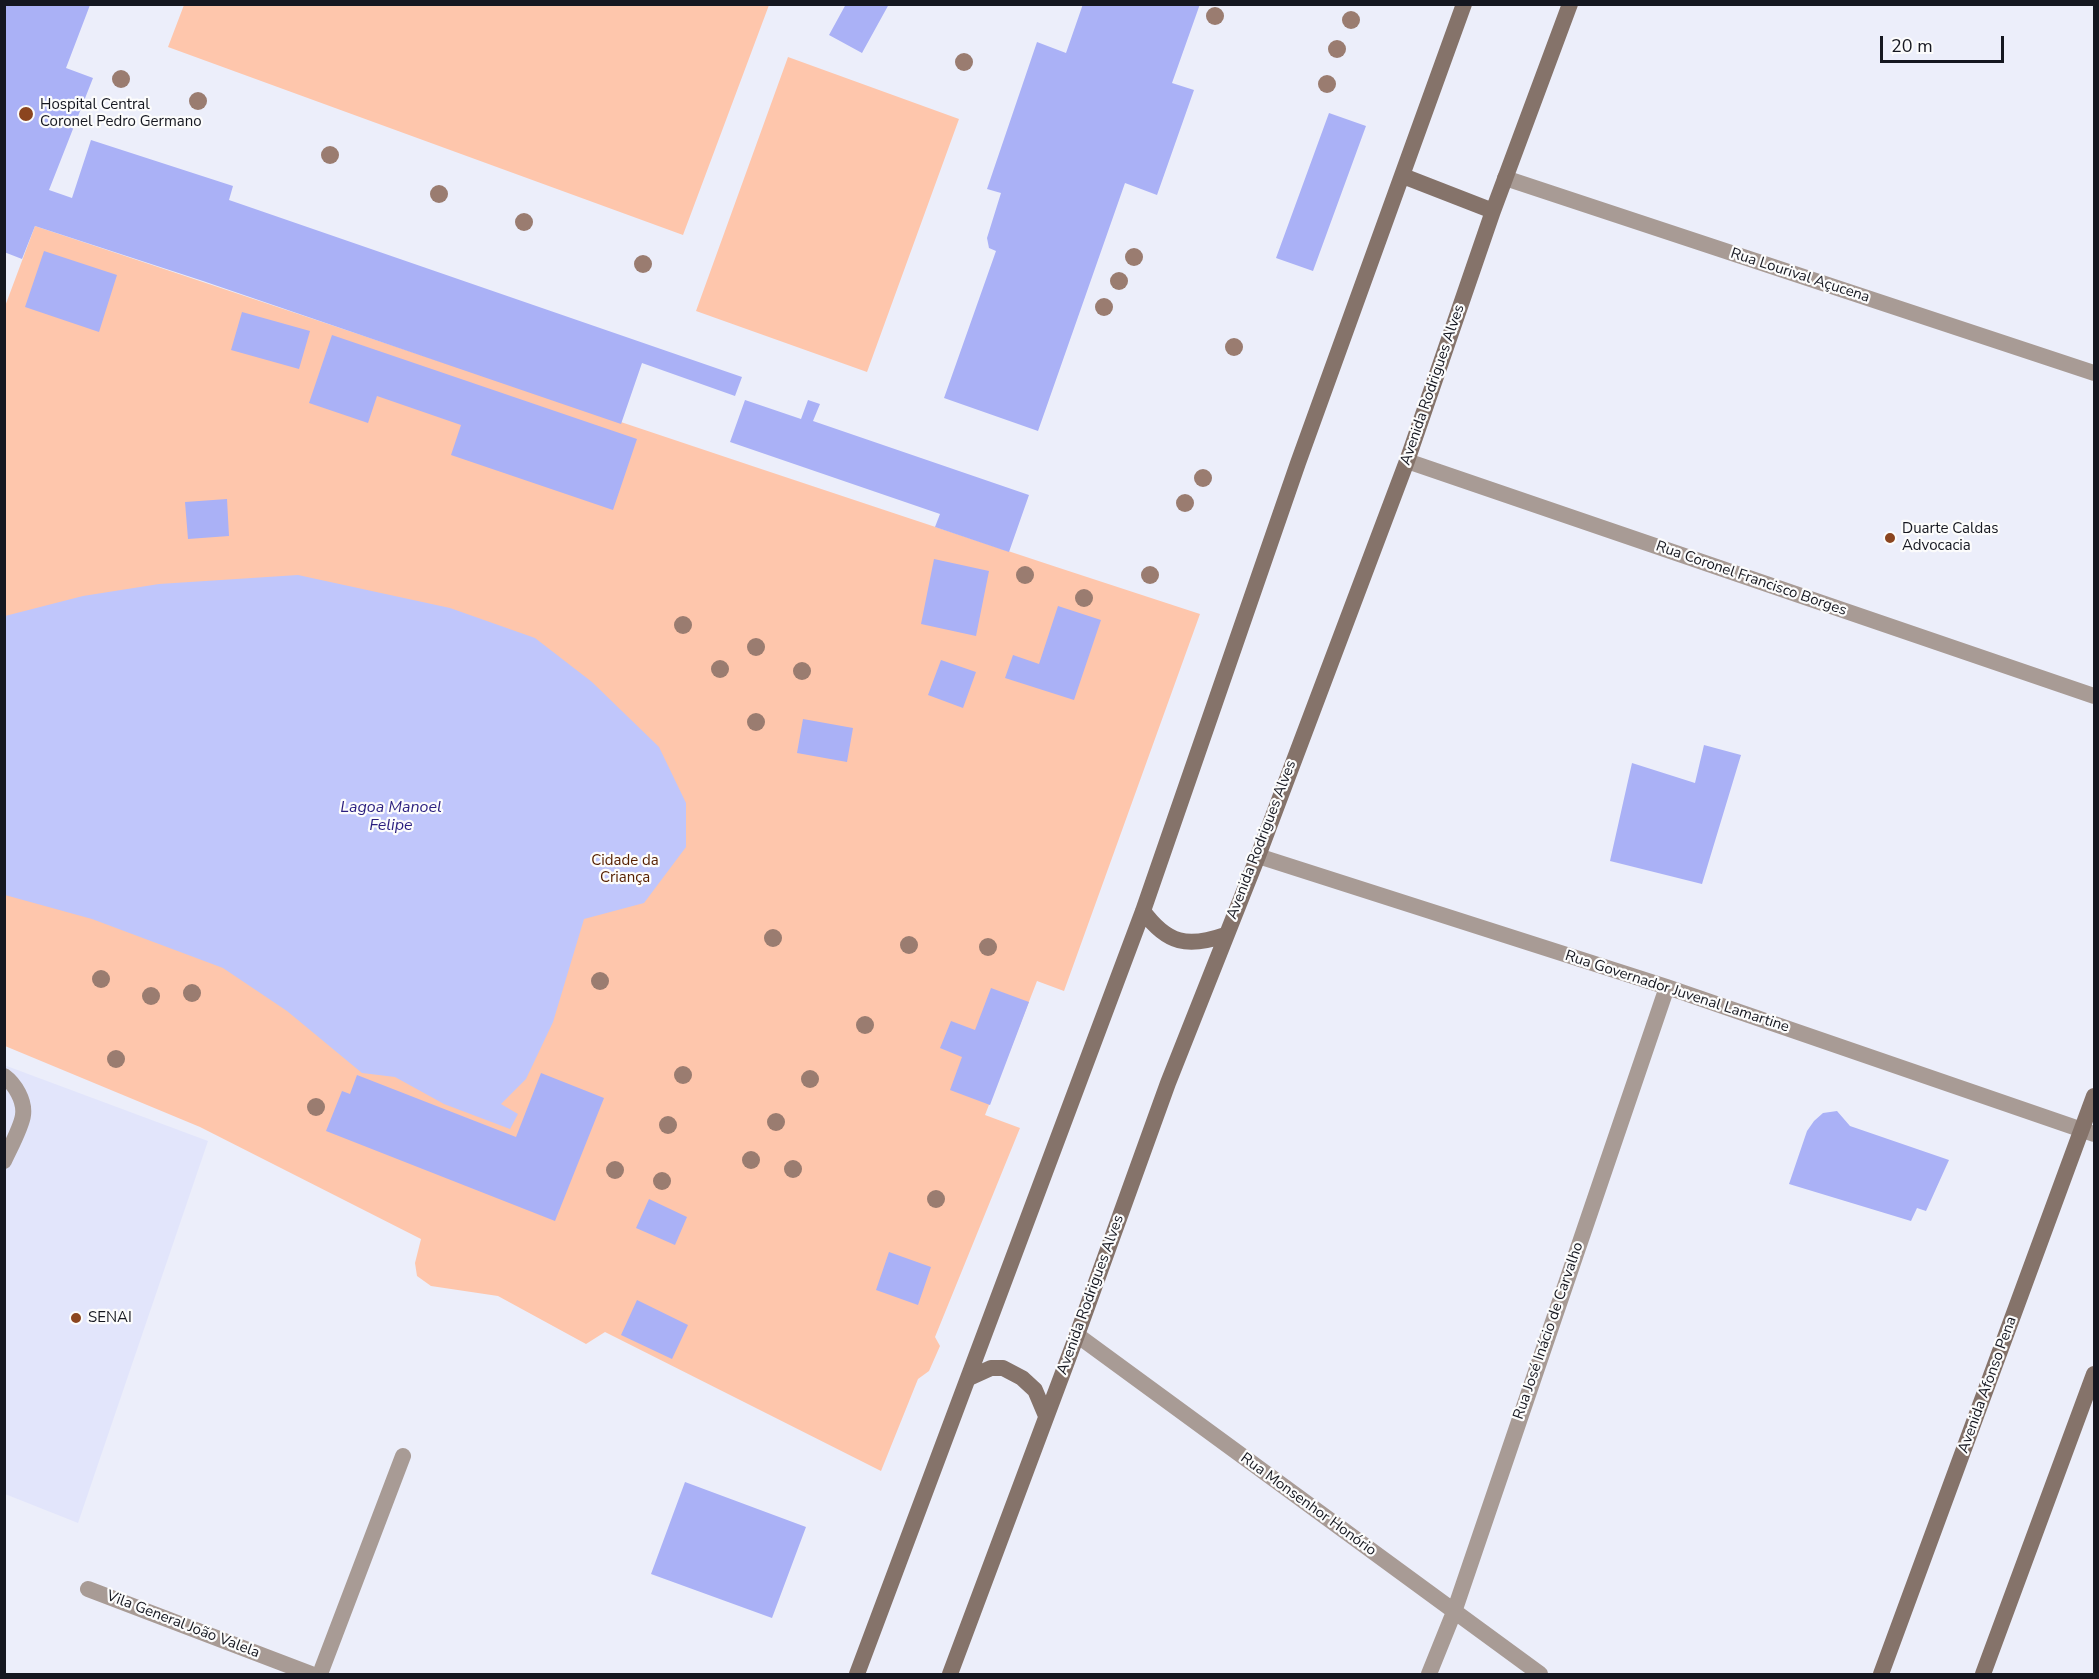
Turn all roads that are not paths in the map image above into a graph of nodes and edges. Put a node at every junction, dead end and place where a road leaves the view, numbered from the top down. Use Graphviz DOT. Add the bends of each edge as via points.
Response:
graph roads {
  1 [pos="1464,4"];
  2 [pos="1569,4"];
  3 [pos="1403,176"];
  4 [pos="1505,178"];
  5 [pos="1493,211"];
  6 [pos="2094,373"];
  7 [pos="1407,461"];
  8 [pos="2094,696"];
  9 [pos="1258,856"];
  10 [pos="1143,911"];
  11 [pos="1225,935"];
  12 [pos="1667,987"];
  13 [pos="4,1076"];
  14 [pos="2094,1096"];
  15 [pos="2088,1132"];
  16 [pos="4,1161"];
  17 [pos="1077,1335"];
  18 [pos="2094,1374"];
  19 [pos="969,1378"];
  20 [pos="1047,1416"];
  21 [pos="403,1456"];
  22 [pos="88,1589"];
  23 [pos="1454,1612"];
  24 [pos="311,1674"];
  25 [pos="320,1674"];
  26 [pos="858,1674"];
  27 [pos="950,1674"];
  28 [pos="1430,1674"];
  29 [pos="1540,1674"];
  30 [pos="1881,1674"];
  31 [pos="1983,1674"];
  1 -- 3 [label="main road"];
  2 -- 4 [label="main road, Avenida Rodrigues Alves"];
  3 -- 5 [label="main road"];
  3 -- 10 [label="main road" via="1298,463"];
  4 -- 5 [label="main road, Avenida Rodrigues Alves"];
  4 -- 6 [label="street, Rua Lourival Açucena"];
  5 -- 7 [label="main road, Avenida Rodrigues Alves"];
  7 -- 8 [label="street, Rua Coronel Francisco Borges"];
  7 -- 9 [label="main road, Avenida Rodrigues Alves"];
  9 -- 11 [label="main road, Avenida Rodrigues Alves"];
  9 -- 12 [label="street, Rua Governador Juvenal Lamartine"];
  10 -- 11 [label="main road" via="1154,926 1174,940 1205,942"];
  10 -- 19 [label="main road"];
  11 -- 17 [label="main road, Avenida Rodrigues Alves" via="1167,1083"];
  12 -- 15 [label="street, Rua Governador Juvenal Lamartine"];
  12 -- 23 [label="street, Rua José Inácio de Carvalho"];
  13 -- 16 [label="street" via="20,1098 23,1115"];
  14 -- 15 [label="main road, Avenida Afonso Pena"];
  15 -- 30 [label="main road, Avenida Afonso Pena"];
  17 -- 20 [label="main road, Avenida Rodrigues Alves"];
  17 -- 23 [label="street, Rua Monsenhor Honório"];
  18 -- 31 [label="main road"];
  19 -- 20 [label="main road" via="992,1368 1003,1368 1035,1390"];
  19 -- 26 [label="main road"];
  20 -- 27 [label="main road, Avenida Rodrigues Alves"];
  21 -- 25 [label="street"];
  22 -- 24 [label="street, Vila General João Valela"];
  23 -- 28 [label="street, Rua José Inácio de Carvalho"];
  23 -- 29 [label="street, Rua Monsenhor Honório"];
}
